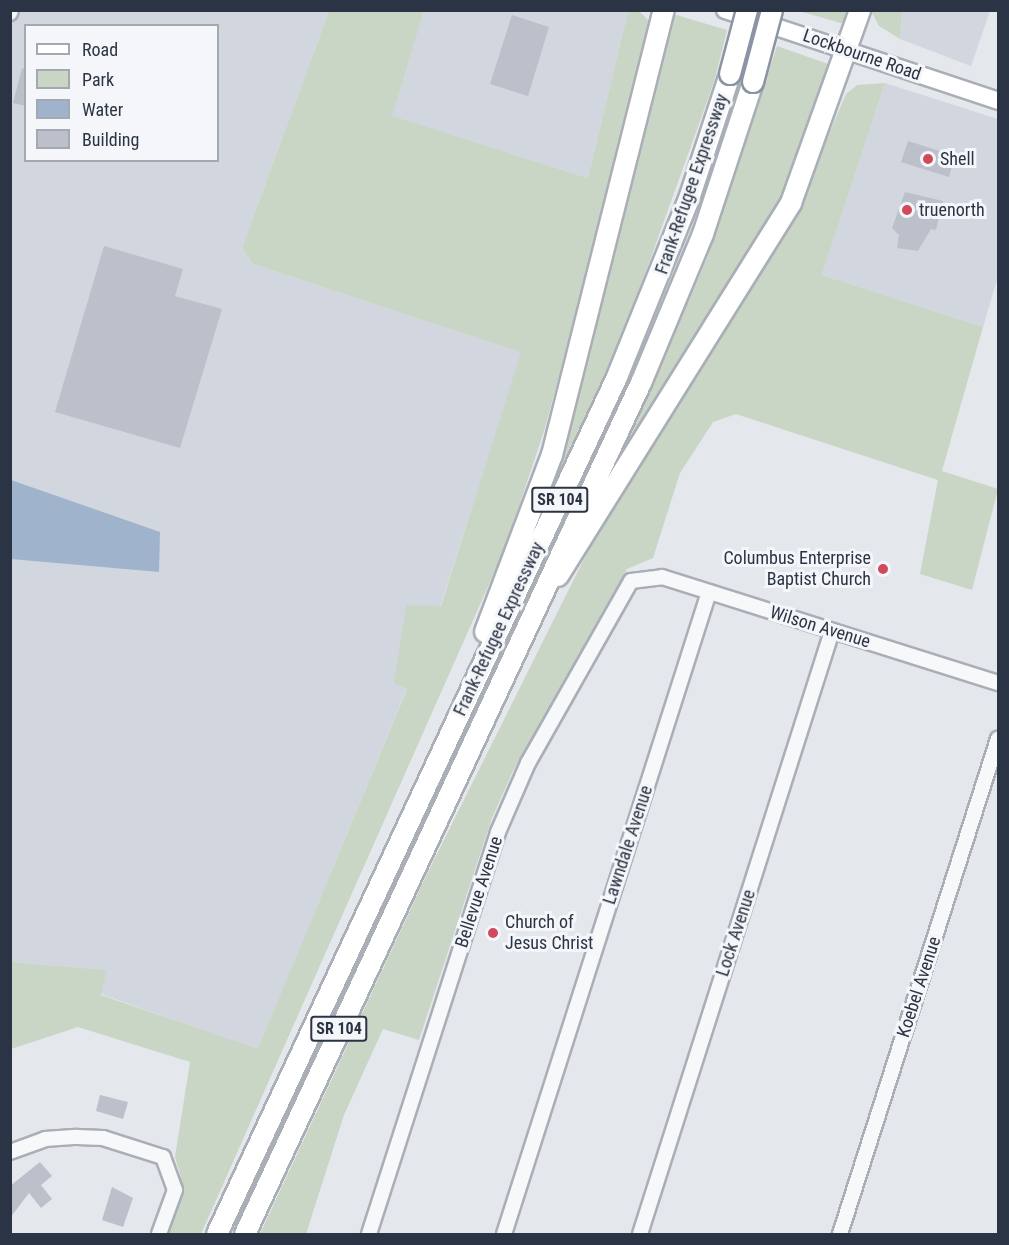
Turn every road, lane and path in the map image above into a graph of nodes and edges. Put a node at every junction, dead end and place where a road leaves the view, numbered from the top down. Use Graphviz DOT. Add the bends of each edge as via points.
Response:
graph roads {
  1 [pos="664,10"];
  2 [pos="725,10"];
  3 [pos="747,10"];
  4 [pos="772,10"];
  5 [pos="860,10"];
  6 [pos="847,49"];
  7 [pos="999,101"];
  8 [pos="642,576"];
  9 [pos="709,592"];
  10 [pos="541,596"];
  11 [pos="832,631"];
  12 [pos="999,683"];
  13 [pos="472,684"];
  14 [pos="999,739"];
  15 [pos="10,1152"];
  16 [pos="159,1234"];
  17 [pos="217,1234"];
  18 [pos="245,1234"];
  19 [pos="369,1234"];
  20 [pos="504,1234"];
  21 [pos="640,1234"];
  22 [pos="840,1234"];
  1 -- 13 [label="highway" via="552,455 484,635"];
  2 -- 6 [label="main road, Lockbourne Road"];
  3 -- 13 [label="highway, Frank-Refugee Expressway / SR 104, bridge" via="730,74 645,314"];
  4 -- 10 [label="highway, Frank-Refugee Expressway / SR 104, bridge" via="753,82 668,321"];
  5 -- 6 [label="highway"];
  6 -- 7 [label="main road, Lockbourne Road"];
  6 -- 10 [label="highway" via="791,202 572,561"];
  8 -- 9 [label="street, Wilson Avenue"];
  8 -- 19 [label="street, Bellevue Avenue" via="624,590 528,763 498,832"];
  9 -- 11 [label="street, Wilson Avenue"];
  9 -- 20 [label="street, Lawndale Avenue"];
  10 -- 18 [label="highway, Frank-Refugee Expressway / SR 104"];
  11 -- 12 [label="street, Wilson Avenue"];
  11 -- 21 [label="street, Lock Avenue"];
  13 -- 17 [label="highway, Frank-Refugee Expressway / SR 104"];
  14 -- 22 [label="street, Koebel Avenue"];
  15 -- 16 [label="street" via="45,1139 103,1138 151,1151 168,1165 175,1190"];
}
